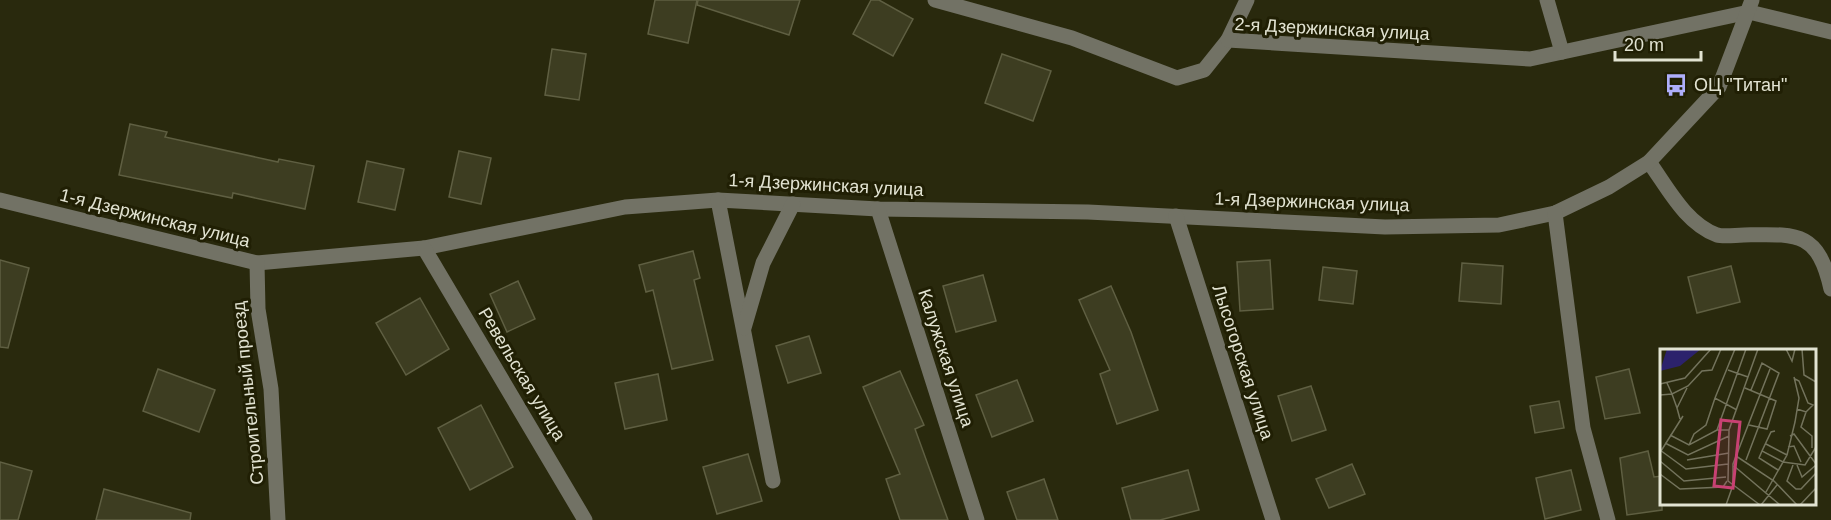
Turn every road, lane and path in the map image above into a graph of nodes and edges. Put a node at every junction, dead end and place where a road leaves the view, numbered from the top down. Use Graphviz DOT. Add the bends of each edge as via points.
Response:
graph roads {
  1 [pos="938,0"];
  2 [pos="1247,0"];
  3 [pos="1547,0"];
  4 [pos="1750,6"];
  5 [pos="1831,32"];
  6 [pos="1228,40"];
  7 [pos="1562,52"];
  8 [pos="1649,162"];
  9 [pos="0,200"];
  10 [pos="718,200"];
  11 [pos="793,204"];
  12 [pos="878,209"];
  13 [pos="1555,213"];
  14 [pos="1176,216"];
  15 [pos="424,248"];
  16 [pos="257,263"];
  17 [pos="1831,290"];
  18 [pos="743,331"];
  19 [pos="773,481"];
  20 [pos="278,520"];
  21 [pos="585,520"];
  22 [pos="977,520"];
  23 [pos="1273,520"];
  24 [pos="1608,520"];
  1 -- 6 [label="street, 2-я Дзержинская улица" via="1072,38 1177,78 1204,70"];
  2 -- 6 [label="street"];
  3 -- 7 [label="street"];
  4 -- 5 [label="street"];
  4 -- 7 [label="street, 2-я Дзержинская улица"];
  4 -- 8 [label="street, 1-я Дзержинская улица" via="1719,87"];
  6 -- 7 [label="street, 2-я Дзержинская улица" via="1530,59"];
  8 -- 13 [label="street, 1-я Дзержинская улица"];
  8 -- 17 [label="street" via="1690,218 1718,236 1790,234 1815,246"];
  9 -- 16 [label="street, 1-я Дзержинская улица"];
  10 -- 11 [label="street, 1-я Дзержинская улица"];
  10 -- 15 [label="street, 1-я Дзержинская улица" via="625,207"];
  10 -- 18 [label="street"];
  11 -- 12 [label="street, 1-я Дзержинская улица"];
  11 -- 18 [label="street" via="763,263"];
  12 -- 14 [label="street, 1-я Дзержинская улица"];
  12 -- 22 [label="street, Калужская улица"];
  13 -- 14 [label="street, 1-я Дзержинская улица" via="1499,225 1385,227"];
  13 -- 24 [label="street" via="1583,428"];
  14 -- 23 [label="street, Лысогорская улица"];
  15 -- 16 [label="street, 1-я Дзержинская улица"];
  15 -- 21 [label="street, Ревельская улица"];
  16 -- 20 [label="street, Строительный проезд" via="258,309 271,389"];
  18 -- 19 [label="street"];
}
